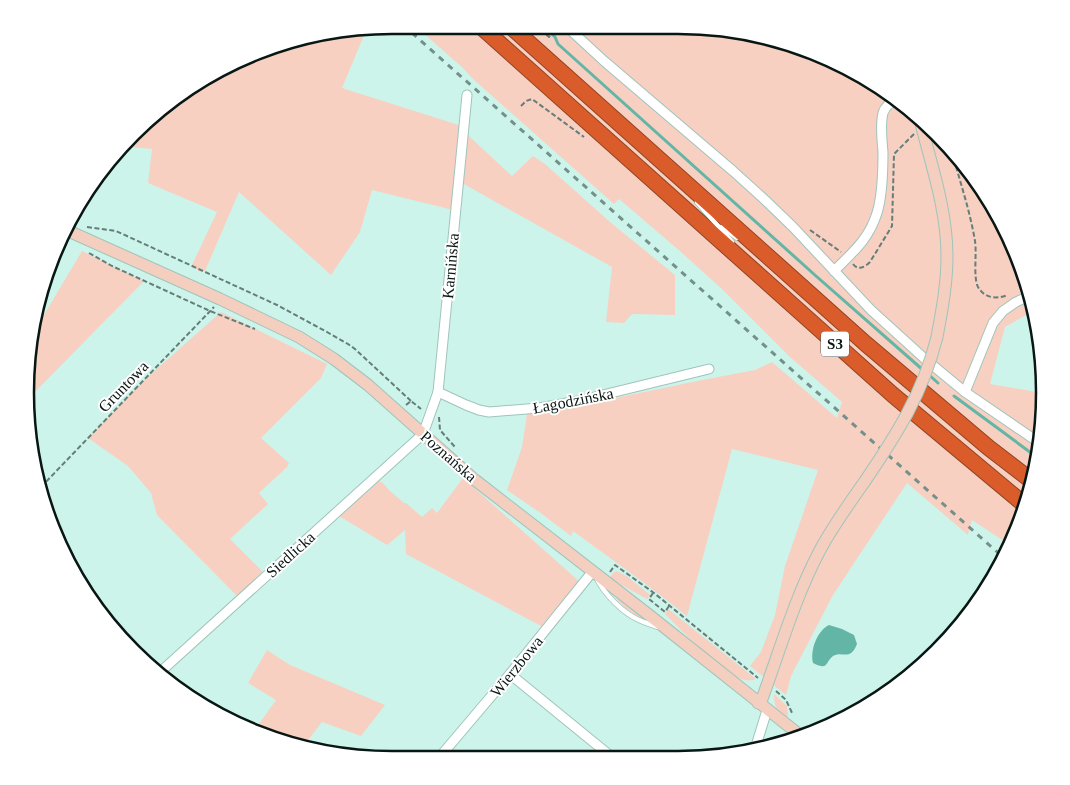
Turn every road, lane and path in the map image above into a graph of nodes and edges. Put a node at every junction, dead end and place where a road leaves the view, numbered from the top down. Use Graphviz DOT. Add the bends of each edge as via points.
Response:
graph roads {
  1 [pos="489,34"];
  2 [pos="519,34"];
  3 [pos="575,34"];
  4 [pos="467,94"];
  5 [pos="890,104"];
  6 [pos="521,106"];
  7 [pos="919,128"];
  8 [pos="924,132"];
  9 [pos="588,140"];
  10 [pos="660,161"];
  11 [pos="956,167"];
  12 [pos="648,176"];
  13 [pos="685,202"];
  14 [pos="700,212"];
  15 [pos="715,223"];
  16 [pos="86,226"];
  17 [pos="808,228"];
  18 [pos="72,232"];
  19 [pos="733,243"];
  20 [pos="85,249"];
  21 [pos="739,250"];
  22 [pos="848,258"];
  23 [pos="781,269"];
  24 [pos="834,271"];
  25 [pos="769,284"];
  26 [pos="1015,292"];
  27 [pos="220,298"];
  28 [pos="1024,299"];
  29 [pos="210,311"];
  30 [pos="261,331"];
  31 [pos="709,369"];
  32 [pos="438,392"];
  33 [pos="966,392"];
  34 [pos="411,401"];
  35 [pos="398,412"];
  36 [pos="430,414"];
  37 [pos="423,434"];
  38 [pos="1033,438"];
  39 [pos="457,451"];
  40 [pos="1026,476"];
  41 [pos="45,482"];
  42 [pos="1019,501"];
  43 [pos="593,571"];
  44 [pos="604,579"];
  45 [pos="654,593"];
  46 [pos="669,606"];
  47 [pos="669,631"];
  48 [pos="164,669"];
  49 [pos="510,674"];
  50 [pos="767,685"];
  51 [pos="762,706"];
  52 [pos="794,717"];
  53 [pos="795,731"];
  54 [pos="756,742"];
  55 [pos="445,751"];
  56 [pos="604,751"];
  1 -- 12 [label="highway, S3"];
  2 -- 10 [label="highway, S3"];
  3 -- 24 [label="street" via="733,171"];
  4 -- 32 [label="street, Karnińska"];
  5 -- 22 [label="street" via="883,115 878,211 871,230"];
  6 -- 9 [label="path" via="532,99"];
  7 -- 22 [label="path" via="894,154 892,226 865,267 855,266"];
  8 -- 50 [label="main road, bridge" via="938,189 947,255 946,286 937,337 925,376 898,431 820,551 805,582"];
  10 -- 15 [label="lane"];
  10 -- 23 [label="highway, S3"];
  11 -- 26 [label="path" via="975,243 978,287 990,298"];
  12 -- 13 [label="lane"];
  12 -- 25 [label="highway, S3"];
  14 -- 15 [label="lane"];
  15 -- 19 [label="lane"];
  15 -- 23 [label="lane"];
  16 -- 34 [label="path" via="116,231 277,305 348,344"];
  17 -- 22 [label="path"];
  18 -- 27 [label="main road, Poznańska"];
  20 -- 29 [label="path" via="112,266"];
  21 -- 25 [label="lane"];
  22 -- 24 [label="street"];
  23 -- 40 [label="highway, S3"];
  24 -- 33 [label="street" via="871,310"];
  25 -- 42 [label="highway, S3"];
  27 -- 29 [label="path, Gruntowa"];
  27 -- 35 [label="main road, Poznańska" via="322,351"];
  28 -- 33 [label="street" via="1003,311 993,323"];
  29 -- 30 [label="path"];
  29 -- 41 [label="path, Gruntowa"];
  31 -- 32 [label="street, Łagodzińska" via="539,408 489,412"];
  32 -- 36 [label="street, Karnińska"];
  33 -- 38 [label="street"];
  34 -- 35 [label="path"];
  34 -- 36 [label="path"];
  35 -- 37 [label="main road, Poznańska"];
  36 -- 37 [label="street, Karnińska"];
  36 -- 39 [label="path" via="440,418 440,430"];
  37 -- 43 [label="main road, Poznańska" via="475,480"];
  37 -- 48 [label="street, Siedlicka"];
  43 -- 44 [label="main road, Poznańska"];
  43 -- 47 [label="lane" via="601,587 626,611 640,621"];
  43 -- 49 [label="street, Wierzbowa"];
  44 -- 45 [label="path" via="615,565"];
  44 -- 47 [label="main road, Poznańska"];
  45 -- 46 [label="path"];
  45 -- 46 [label="path" via="649,599 665,612"];
  46 -- 50 [label="path"];
  47 -- 51 [label="main road, Poznańska"];
  49 -- 55 [label="street, Wierzbowa"];
  49 -- 56 [label="street"];
  50 -- 51 [label="main road"];
  50 -- 52 [label="path" via="786,700"];
  51 -- 53 [label="main road, Poznańska"];
  51 -- 54 [label="street"];
}
